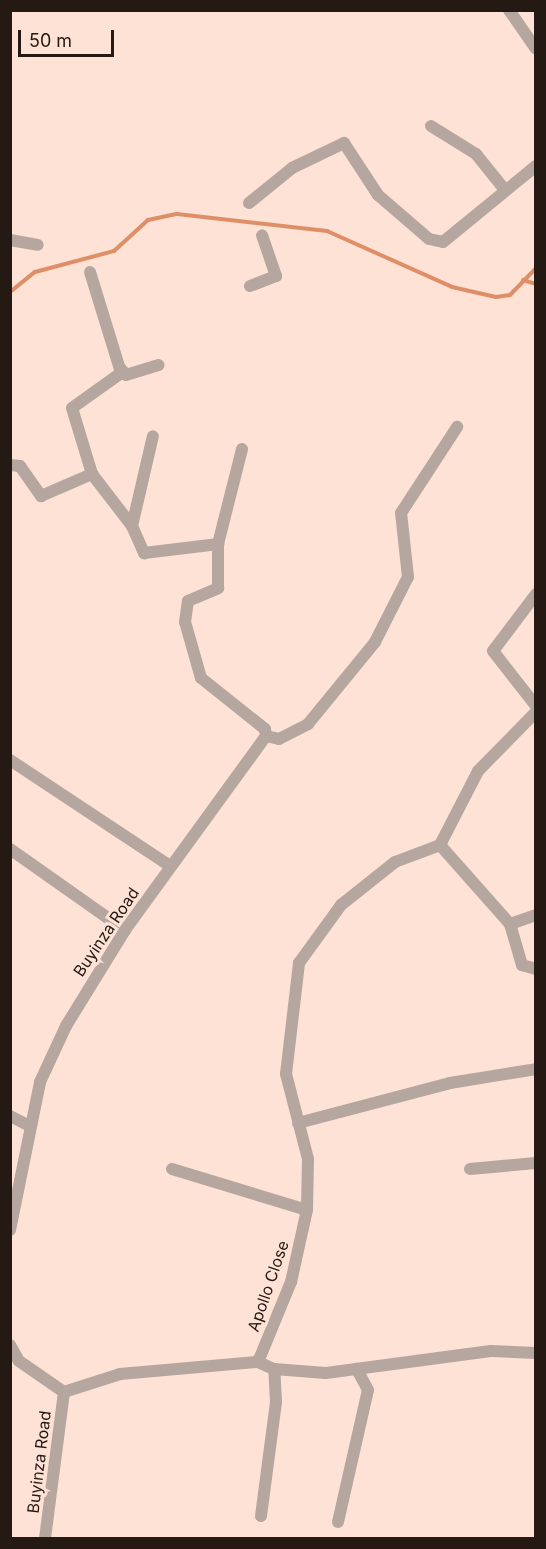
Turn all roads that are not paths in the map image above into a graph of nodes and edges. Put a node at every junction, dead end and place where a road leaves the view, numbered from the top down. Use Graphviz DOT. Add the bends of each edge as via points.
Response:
graph roads {
  1 [pos="509,10"];
  2 [pos="536,49"];
  3 [pos="431,126"];
  4 [pos="536,166"];
  5 [pos="504,189"];
  6 [pos="249,202"];
  7 [pos="262,235"];
  8 [pos="10,240"];
  9 [pos="38,245"];
  10 [pos="90,272"];
  11 [pos="250,286"];
  12 [pos="158,365"];
  13 [pos="120,368"];
  14 [pos="457,427"];
  15 [pos="153,436"];
  16 [pos="243,449"];
  17 [pos="10,465"];
  18 [pos="92,474"];
  19 [pos="132,526"];
  20 [pos="218,544"];
  21 [pos="536,594"];
  22 [pos="536,706"];
  23 [pos="536,711"];
  24 [pos="266,736"];
  25 [pos="10,760"];
  26 [pos="440,845"];
  27 [pos="10,849"];
  28 [pos="170,866"];
  29 [pos="536,915"];
  30 [pos="510,924"];
  31 [pos="125,930"];
  32 [pos="536,969"];
  33 [pos="536,1069"];
  34 [pos="10,1116"];
  35 [pos="298,1123"];
  36 [pos="30,1126"];
  37 [pos="536,1163"];
  38 [pos="172,1169"];
  39 [pos="470,1169"];
  40 [pos="307,1210"];
  41 [pos="10,1230"];
  42 [pos="10,1346"];
  43 [pos="536,1353"];
  44 [pos="258,1362"];
  45 [pos="274,1369"];
  46 [pos="357,1369"];
  47 [pos="64,1392"];
  48 [pos="261,1516"];
  49 [pos="338,1522"];
  50 [pos="45,1539"];
  1 -- 2 [label="street"];
  3 -- 5 [label="street" via="471,150"];
  4 -- 5 [label="street"];
  5 -- 6 [label="street" via="443,242 434,242 378,195 344,143 292,168"];
  7 -- 11 [label="street" via="276,276"];
  8 -- 9 [label="street"];
  10 -- 13 [label="street"];
  12 -- 13 [label="street" via="126,375"];
  13 -- 18 [label="street" via="118,380 79,398 72,408"];
  14 -- 24 [label="street" via="401,513 408,577 375,642 308,724 279,739"];
  15 -- 19 [label="street"];
  16 -- 20 [label="street"];
  17 -- 18 [label="street" via="20,466 41,496"];
  18 -- 19 [label="street"];
  19 -- 20 [label="street" via="147,554"];
  20 -- 24 [label="street" via="218,588 188,601 184,609 201,678 265,729"];
  21 -- 22 [label="street" via="493,651"];
  23 -- 26 [label="street" via="478,771"];
  24 -- 28 [label="street, Buyinza Road"];
  25 -- 28 [label="street"];
  26 -- 30 [label="street"];
  26 -- 35 [label="street, Apollo Close" via="406,856 378,874 341,905 303,953 296,972 286,1074"];
  27 -- 31 [label="street"];
  28 -- 31 [label="street, Buyinza Road"];
  29 -- 30 [label="street"];
  30 -- 32 [label="street" via="522,965"];
  31 -- 36 [label="street, Buyinza Road" via="46,1068"];
  33 -- 35 [label="street" via="450,1083"];
  34 -- 36 [label="street"];
  35 -- 40 [label="street, Apollo Close" via="308,1159"];
  36 -- 41 [label="street, Buyinza Road"];
  37 -- 39 [label="street"];
  38 -- 40 [label="street"];
  40 -- 44 [label="street, Apollo Close" via="291,1282"];
  42 -- 47 [label="street, Buyinza Road" via="19,1361"];
  43 -- 46 [label="street" via="491,1351"];
  44 -- 45 [label="street"];
  44 -- 47 [label="street" via="120,1374"];
  45 -- 46 [label="street" via="326,1373"];
  45 -- 48 [label="street" via="276,1402"];
  46 -- 49 [label="street" via="368,1390"];
  47 -- 50 [label="street, Buyinza Road"];
}
